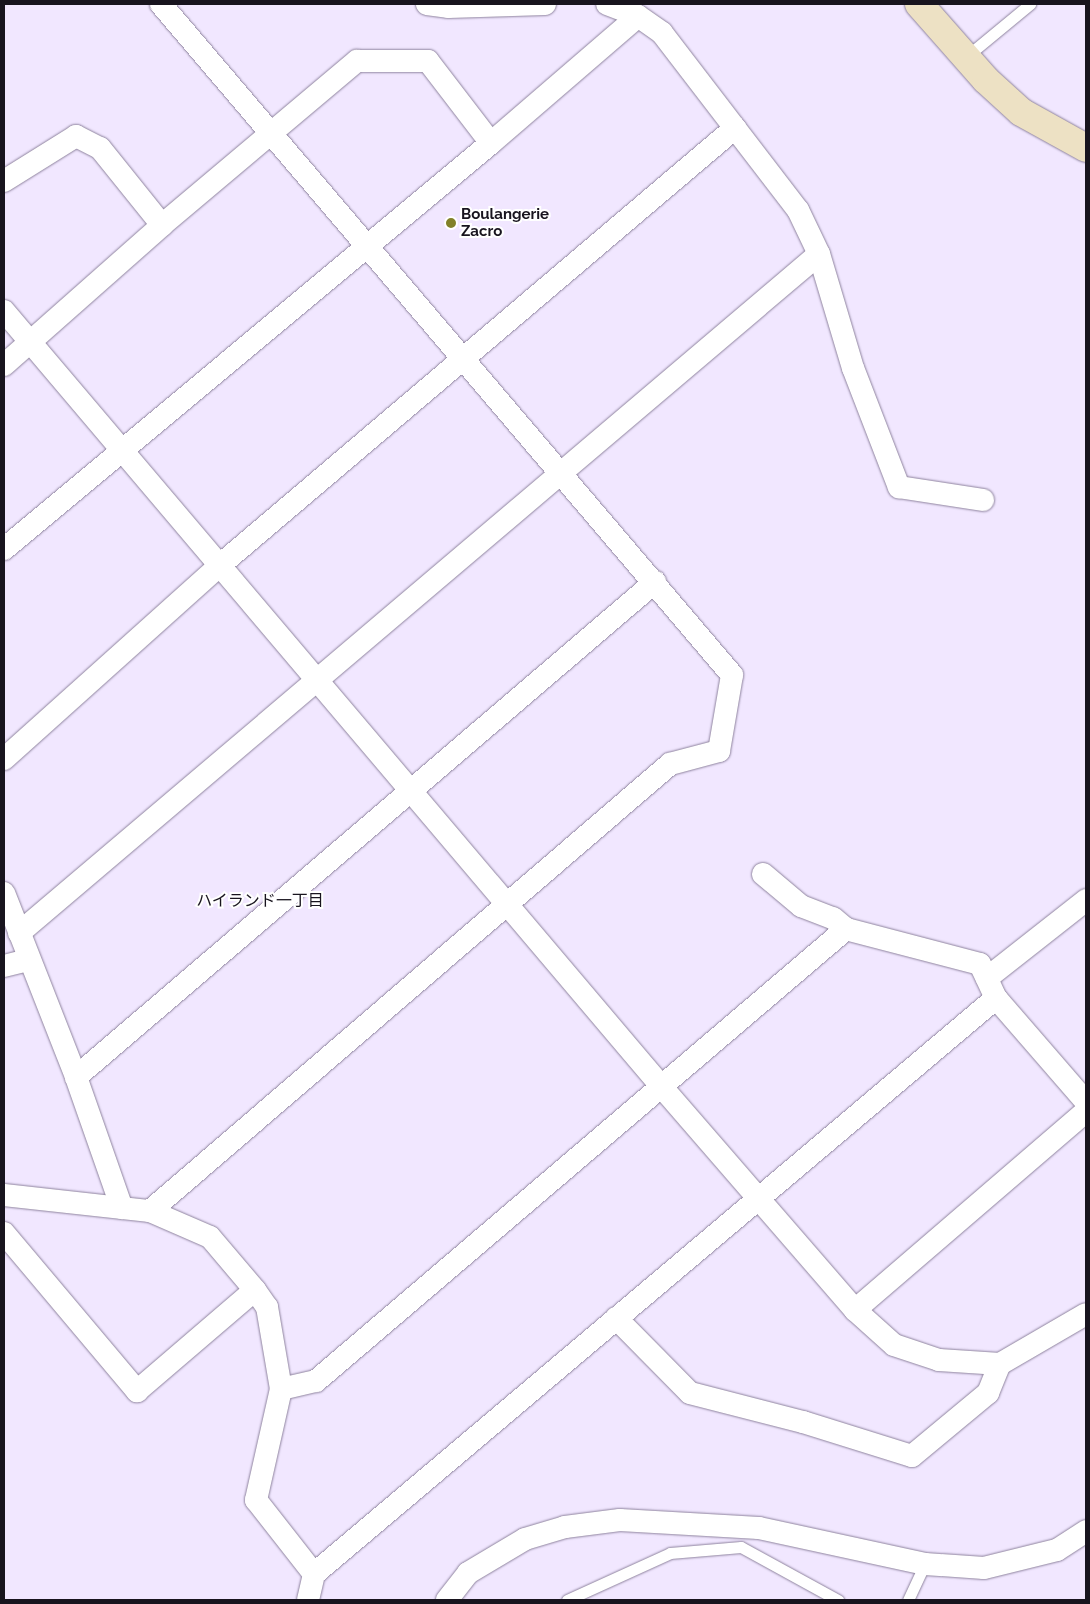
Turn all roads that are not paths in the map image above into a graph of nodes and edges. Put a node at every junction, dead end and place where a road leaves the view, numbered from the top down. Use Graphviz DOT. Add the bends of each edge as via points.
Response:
graph roads {
  1 [pos="161,4"];
  2 [pos="427,4"];
  3 [pos="546,4"];
  4 [pos="607,4"];
  5 [pos="919,4"];
  6 [pos="1030,4"];
  7 [pos="638,16"];
  8 [pos="967,56"];
  9 [pos="734,128"];
  10 [pos="270,132"];
  11 [pos="491,143"];
  12 [pos="1086,148"];
  13 [pos="4,181"];
  14 [pos="162,225"];
  15 [pos="366,248"];
  16 [pos="819,254"];
  17 [pos="4,311"];
  18 [pos="29,342"];
  19 [pos="462,360"];
  20 [pos="4,365"];
  21 [pos="121,452"];
  22 [pos="561,473"];
  23 [pos="983,500"];
  24 [pos="4,549"];
  25 [pos="219,566"];
  26 [pos="656,582"];
  27 [pos="316,681"];
  28 [pos="4,758"];
  29 [pos="411,790"];
  30 [pos="763,874"];
  31 [pos="4,892"];
  32 [pos="1086,900"];
  33 [pos="509,905"];
  34 [pos="846,929"];
  35 [pos="19,933"];
  36 [pos="28,960"];
  37 [pos="4,966"];
  38 [pos="992,988"];
  39 [pos="76,1076"];
  40 [pos="661,1086"];
  41 [pos="1086,1102"];
  42 [pos="1086,1111"];
  43 [pos="4,1195"];
  44 [pos="758,1200"];
  45 [pos="122,1208"];
  46 [pos="150,1211"];
  47 [pos="4,1233"];
  48 [pos="255,1290"];
  49 [pos="855,1310"];
  50 [pos="1086,1314"];
  51 [pos="616,1318"];
  52 [pos="1000,1364"];
  53 [pos="281,1389"];
  54 [pos="1086,1531"];
  55 [pos="925,1564"];
  56 [pos="314,1574"];
  57 [pos="308,1600"];
  58 [pos="447,1600"];
  59 [pos="567,1600"];
  60 [pos="838,1600"];
  61 [pos="908,1600"];
  1 -- 10 [label="street"];
  2 -- 3 [label="street" via="448,7"];
  4 -- 7 [label="street"];
  5 -- 8 [label="street"];
  6 -- 8 [label="lane"];
  7 -- 9 [label="street" via="662,33"];
  7 -- 11 [label="street"];
  8 -- 12 [label="street" via="986,80 1021,112"];
  9 -- 16 [label="street" via="798,210"];
  9 -- 19 [label="street"];
  10 -- 11 [label="street" via="357,61 428,61"];
  10 -- 14 [label="street"];
  10 -- 15 [label="street"];
  11 -- 15 [label="street"];
  13 -- 14 [label="street" via="76,136 100,148"];
  14 -- 18 [label="street"];
  15 -- 19 [label="street"];
  15 -- 21 [label="street"];
  16 -- 22 [label="street"];
  16 -- 23 [label="street" via="853,368 899,487"];
  17 -- 18 [label="street"];
  18 -- 20 [label="street"];
  18 -- 21 [label="street"];
  19 -- 22 [label="street"];
  19 -- 25 [label="street"];
  21 -- 24 [label="street"];
  21 -- 25 [label="street"];
  22 -- 26 [label="street"];
  22 -- 27 [label="street"];
  25 -- 27 [label="street"];
  25 -- 28 [label="street"];
  26 -- 29 [label="street"];
  26 -- 33 [label="street" via="732,675 719,751 670,764"];
  27 -- 29 [label="street"];
  27 -- 35 [label="street"];
  29 -- 33 [label="street"];
  29 -- 39 [label="street"];
  30 -- 34 [label="street" via="801,906 833,918"];
  31 -- 35 [label="street"];
  32 -- 38 [label="street"];
  33 -- 40 [label="street"];
  33 -- 46 [label="street"];
  34 -- 38 [label="street" via="980,964"];
  34 -- 40 [label="street"];
  35 -- 36 [label="street"];
  36 -- 37 [label="street"];
  36 -- 39 [label="street"];
  38 -- 41 [label="street"];
  38 -- 44 [label="street"];
  39 -- 45 [label="street"];
  40 -- 44 [label="street"];
  40 -- 53 [label="street" via="316,1381"];
  42 -- 49 [label="street"];
  43 -- 45 [label="street"];
  44 -- 49 [label="street"];
  44 -- 51 [label="street"];
  45 -- 46 [label="street"];
  46 -- 48 [label="street" via="210,1237"];
  47 -- 48 [label="street" via="137,1390"];
  48 -- 53 [label="street" via="267,1307"];
  49 -- 52 [label="street" via="894,1345 939,1360"];
  50 -- 52 [label="street"];
  51 -- 52 [label="street" via="690,1393 803,1422 912,1456 988,1393"];
  51 -- 56 [label="street"];
  53 -- 56 [label="street" via="256,1500"];
  54 -- 55 [label="street" via="1057,1550 984,1568"];
  55 -- 58 [label="street" via="759,1528 620,1520 565,1527 525,1539 468,1573"];
  55 -- 61 [label="lane"];
  56 -- 57 [label="street"];
  59 -- 60 [label="lane" via="670,1553 741,1547"];
}
